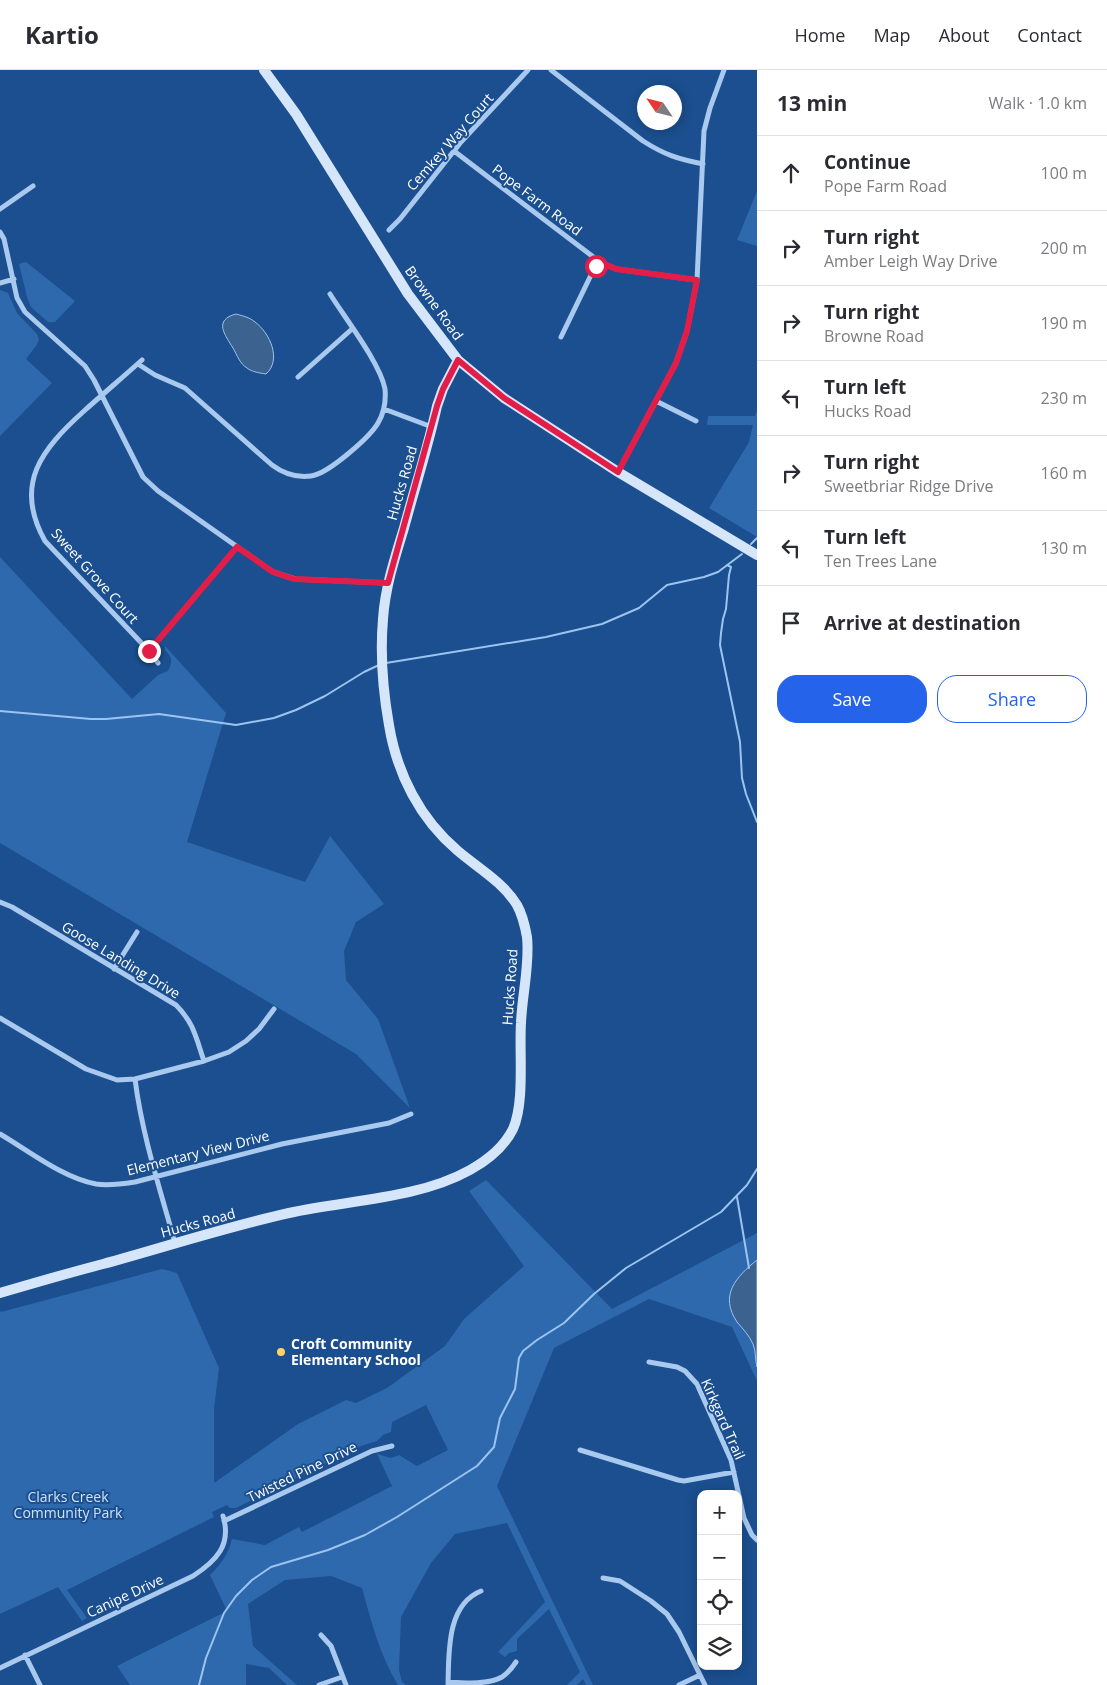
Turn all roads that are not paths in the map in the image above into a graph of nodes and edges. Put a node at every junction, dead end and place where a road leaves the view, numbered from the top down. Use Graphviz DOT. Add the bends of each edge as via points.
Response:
graph roads {
  1 [pos="264,70"];
  2 [pos="528,70"];
  3 [pos="551,70"];
  4 [pos="724,70"];
  5 [pos="454,152"];
  6 [pos="703,164"];
  7 [pos="33,186"];
  8 [pos="0,209"];
  9 [pos="389,230"];
  10 [pos="0,232"];
  11 [pos="600,262"];
  12 [pos="14,279"];
  13 [pos="697,280"];
  14 [pos="0,283"];
  15 [pos="330,294"];
  16 [pos="352,329"];
  17 [pos="561,337"];
  18 [pos="458,360"];
  19 [pos="298,377"];
  20 [pos="101,395"];
  21 [pos="656,401"];
  22 [pos="384,409"];
  23 [pos="696,421"];
  24 [pos="432,427"];
  25 [pos="618,472"];
  26 [pos="237,547"];
  27 [pos="753,553"];
  28 [pos="388,583"];
  29 [pos="149,651"];
  30 [pos="158,663"];
  31 [pos="0,902"];
  32 [pos="137,932"];
  33 [pos="114,968"];
  34 [pos="274,1009"];
  35 [pos="0,1018"];
  36 [pos="204,1061"];
  37 [pos="135,1080"];
  38 [pos="411,1114"];
  39 [pos="1,1137"];
  40 [pos="156,1177"];
  41 [pos="175,1243"];
  42 [pos="0,1293"];
  43 [pos="649,1362"];
  44 [pos="392,1446"];
  45 [pos="580,1450"];
  46 [pos="734,1472"];
  47 [pos="223,1518"];
  48 [pos="757,1540"];
  49 [pos="603,1578"];
  50 [pos="481,1591"];
  51 [pos="321,1635"];
  52 [pos="25,1655"];
  53 [pos="516,1662"];
  54 [pos="0,1668"];
  55 [pos="700,1675"];
  56 [pos="342,1677"];
  57 [pos="448,1684"];
  58 [pos="40,1685"];
  59 [pos="319,1685"];
  60 [pos="346,1685"];
  61 [pos="679,1685"];
  62 [pos="705,1685"];
  1 -- 18 [label="main road, Browne Road" via="296,114 408,294"];
  2 -- 5 [label="street, Cemkey Way Court"];
  3 -- 6 [label="street" via="660,152"];
  4 -- 6 [label="street" via="704,131"];
  5 -- 9 [label="street, Cemkey Way Court"];
  5 -- 11 [label="street, Pope Farm Road"];
  6 -- 13 [label="street"];
  7 -- 8 [label="street"];
  10 -- 12 [label="street"];
  11 -- 13 [label="street, Pope Farm Road" via="616,269"];
  11 -- 17 [label="street"];
  12 -- 14 [label="street"];
  12 -- 20 [label="street" via="17,298 25,312 85,366"];
  13 -- 21 [label="street" via="687,331 676,363"];
  15 -- 16 [label="street"];
  16 -- 19 [label="street"];
  16 -- 22 [label="street" via="381,374"];
  18 -- 24 [label="main road, Hucks Road" via="443,389"];
  18 -- 25 [label="main road, Browne Road" via="504,398"];
  20 -- 22 [label="street, Sweet Grove Court" via="140,362 155,375 185,388 272,465 294,476 312,476 329,469 371,432"];
  20 -- 26 [label="street" via="143,477"];
  20 -- 29 [label="street, Sweet Grove Court" via="60,433 44,454 36,469 32,506 45,541"];
  21 -- 23 [label="street"];
  21 -- 25 [label="street"];
  22 -- 24 [label="street"];
  24 -- 28 [label="main road, Hucks Road"];
  25 -- 27 [label="main road, Browne Road"];
  26 -- 28 [label="street" via="273,572 294,579"];
  26 -- 29 [label="street"];
  28 -- 41 [label="main road, Hucks Road" via="383,618 382,670 392,741 399,765 415,801 431,824 505,890 517,906 524,924 527,950 520,1020 520,1100 514,1127 492,1155 469,1171 435,1185 290,1212"];
  29 -- 30 [label="street, Sweet Grove Court"];
  31 -- 33 [label="street, Goose Landing Drive"];
  32 -- 33 [label="street"];
  33 -- 36 [label="street, Goose Landing Drive" via="187,1015"];
  34 -- 36 [label="street" via="246,1041 229,1052"];
  35 -- 37 [label="street" via="86,1069 117,1080"];
  36 -- 37 [label="street"];
  37 -- 40 [label="street"];
  38 -- 40 [label="street, Elementary View Drive" via="389,1123 282,1144"];
  39 -- 40 [label="street, Elementary View Drive" via="68,1174 97,1184 115,1185"];
  40 -- 41 [label="street"];
  41 -- 42 [label="main road, Hucks Road"];
  43 -- 46 [label="street, Kirkgard Trail" via="676,1367 697,1384"];
  44 -- 47 [label="street, Twisted Pine Drive" via="372,1451"];
  45 -- 46 [label="street" via="684,1481"];
  46 -- 48 [label="street, Kirkgard Trail" via="744,1518"];
  47 -- 52 [label="street, Canipe Drive" via="226,1528 224,1539 219,1554 210,1565"];
  49 -- 55 [label="street" via="620,1581 667,1614"];
  50 -- 57 [label="street" via="470,1597 456,1618 450,1643"];
  51 -- 56 [label="street" via="331,1646"];
  52 -- 54 [label="street, Canipe Drive"];
  52 -- 58 [label="street"];
  53 -- 57 [label="street" via="507,1674 497,1680"];
  55 -- 61 [label="street"];
  55 -- 62 [label="street"];
  56 -- 59 [label="street"];
  56 -- 60 [label="street"];
}
